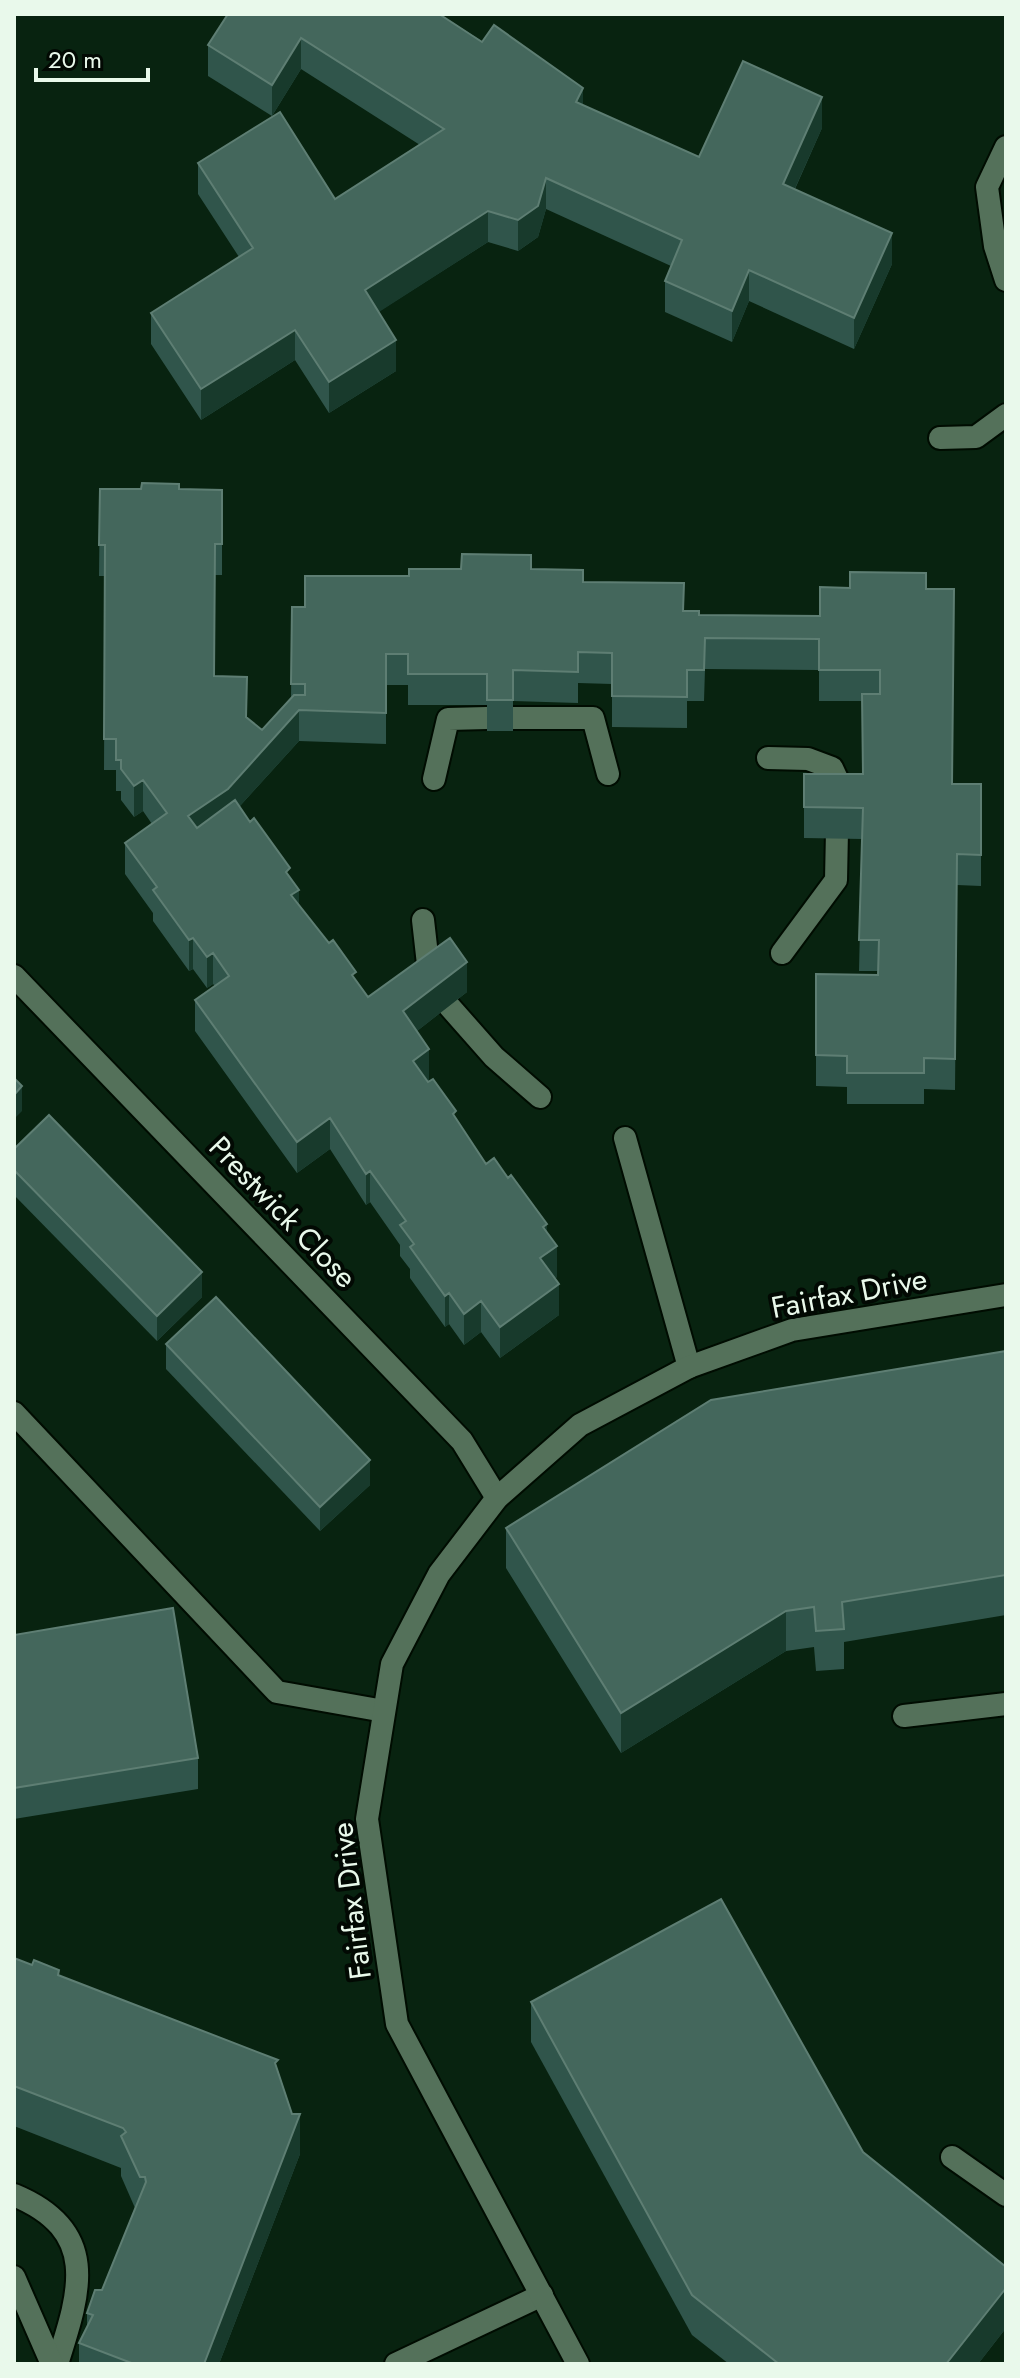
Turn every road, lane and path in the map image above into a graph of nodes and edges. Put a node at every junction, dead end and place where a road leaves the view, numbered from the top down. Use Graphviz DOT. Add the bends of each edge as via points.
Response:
graph roads {
  1 [pos="1006,147"];
  2 [pos="1006,280"];
  3 [pos="1006,415"];
  4 [pos="940,438"];
  5 [pos="487,718"];
  6 [pos="513,718"];
  7 [pos="768,758"];
  8 [pos="608,774"];
  9 [pos="434,779"];
  10 [pos="423,920"];
  11 [pos="782,953"];
  12 [pos="14,976"];
  13 [pos="430,984"];
  14 [pos="449,1006"];
  15 [pos="540,1097"];
  16 [pos="625,1138"];
  17 [pos="1006,1295"];
  18 [pos="689,1367"];
  19 [pos="14,1413"];
  20 [pos="497,1498"];
  21 [pos="1006,1704"];
  22 [pos="384,1711"];
  23 [pos="904,1716"];
  24 [pos="952,2157"];
  25 [pos="14,2195"];
  26 [pos="1006,2195"];
  27 [pos="14,2277"];
  28 [pos="542,2295"];
  29 [pos="54,2364"];
  30 [pos="396,2364"];
  31 [pos="578,2364"];
  1 -- 2 [label="street" via="987,187"];
  3 -- 4 [label="street" via="976,437"];
  5 -- 9 [label="street" via="448,719"];
  6 -- 8 [label="street" via="593,718"];
  7 -- 11 [label="street" via="808,759 832,768 838,781 836,880"];
  10 -- 13 [label="street"];
  12 -- 20 [label="street, Prestwick Close" via="462,1441"];
  14 -- 15 [label="street" via="494,1057"];
  16 -- 18 [label="street"];
  17 -- 18 [label="street, Fairfax Drive" via="792,1330"];
  18 -- 20 [label="street, Fairfax Drive" via="580,1425"];
  19 -- 22 [label="street" via="277,1692"];
  20 -- 22 [label="street, Fairfax Drive" via="432,1587 392,1664"];
  21 -- 23 [label="street"];
  22 -- 28 [label="street, Fairfax Drive" via="367,1819 397,2024"];
  24 -- 26 [label="street"];
  25 -- 29 [label="street" via="52,2213 79,2270 75,2308"];
  27 -- 29 [label="street"];
  28 -- 30 [label="street"];
  28 -- 31 [label="street, Fairfax Drive"];
}
